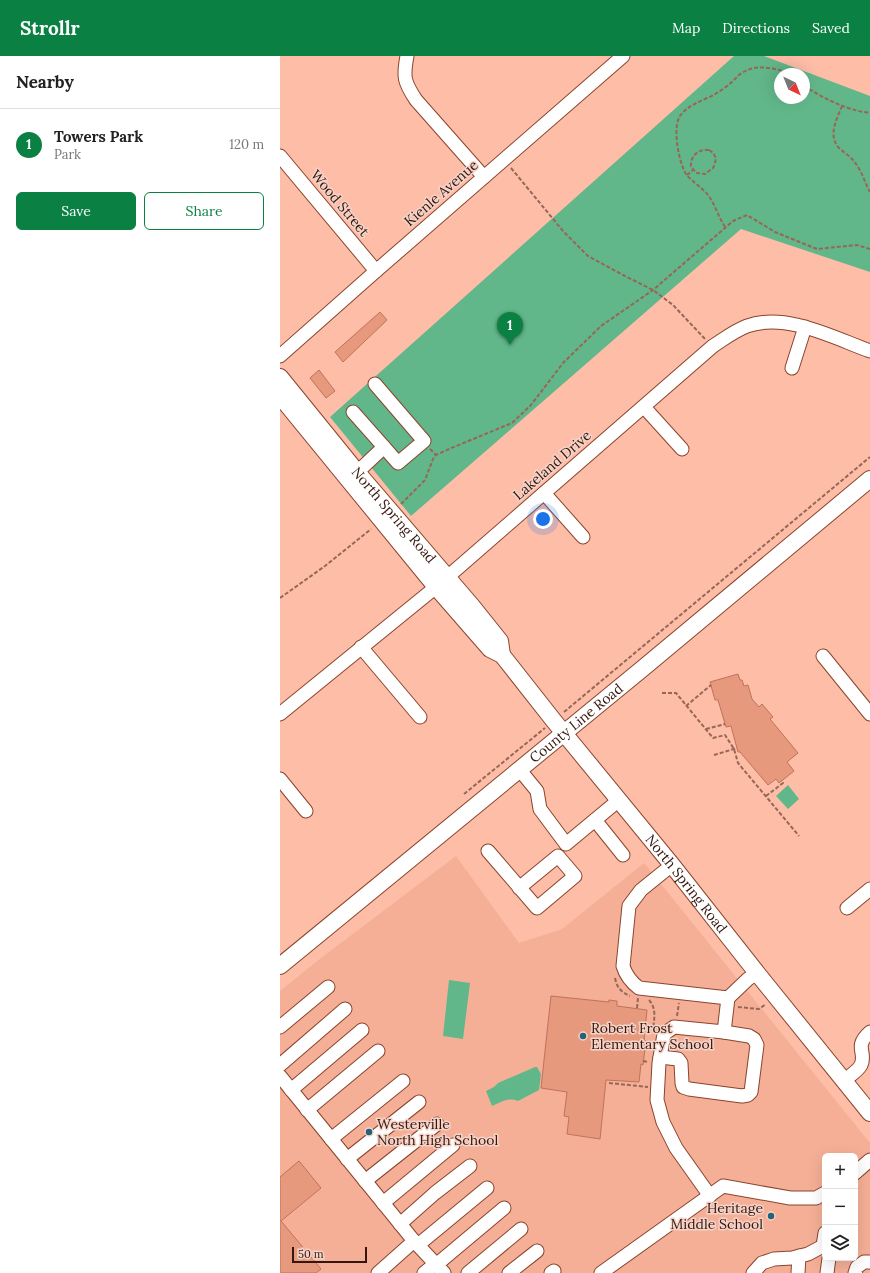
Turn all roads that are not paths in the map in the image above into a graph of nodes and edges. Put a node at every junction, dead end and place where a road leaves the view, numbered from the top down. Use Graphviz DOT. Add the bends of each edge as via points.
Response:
graph roads {
  1 [pos="407,56"];
  2 [pos="623,56"];
  3 [pos="280,156"];
  4 [pos="484,177"];
  5 [pos="376,271"];
  6 [pos="805,327"];
  7 [pos="870,351"];
  8 [pos="280,356"];
  9 [pos="792,368"];
  10 [pos="280,377"];
  11 [pos="375,384"];
  12 [pos="280,396"];
  13 [pos="644,407"];
  14 [pos="352,412"];
  15 [pos="384,447"];
  16 [pos="682,449"];
  17 [pos="353,476"];
  18 [pos="870,478"];
  19 [pos="544,493"];
  20 [pos="582,537"];
  21 [pos="442,582"];
  22 [pos="362,647"];
  23 [pos="823,656"];
  24 [pos="280,714"];
  25 [pos="870,714"];
  26 [pos="420,717"];
  27 [pos="558,727"];
  28 [pos="519,769"];
  29 [pos="280,779"];
  30 [pos="619,800"];
  31 [pos="306,811"];
  32 [pos="595,820"];
  33 [pos="566,844"];
  34 [pos="488,852"];
  35 [pos="623,855"];
  36 [pos="558,856"];
  37 [pos="672,865"];
  38 [pos="519,888"];
  39 [pos="870,889"];
  40 [pos="847,908"];
  41 [pos="280,966"];
  42 [pos="757,973"];
  43 [pos="328,987"];
  44 [pos="728,1002"];
  45 [pos="346,1009"];
  46 [pos="280,1027"];
  47 [pos="362,1030"];
  48 [pos="724,1032"];
  49 [pos="870,1032"];
  50 [pos="378,1050"];
  51 [pos="654,1059"];
  52 [pos="280,1065"];
  53 [pos="280,1076"];
  54 [pos="403,1081"];
  55 [pos="844,1081"];
  56 [pos="291,1090"];
  57 [pos="419,1102"];
  58 [pos="307,1110"];
  59 [pos="870,1113"];
  60 [pos="436,1124"];
  61 [pos="330,1139"];
  62 [pos="453,1145"];
  63 [pos="347,1159"];
  64 [pos="870,1160"];
  65 [pos="470,1166"];
  66 [pos="858,1170"];
  67 [pos="365,1181"];
  68 [pos="487,1188"];
  69 [pos="822,1195"];
  70 [pos="710,1196"];
  71 [pos="383,1203"];
  72 [pos="504,1208"];
  73 [pos="400,1224"];
  74 [pos="521,1230"];
  75 [pos="416,1243"];
  76 [pos="822,1247"];
  77 [pos="537,1251"];
  78 [pos="799,1256"];
  79 [pos="829,1261"];
  80 [pos="870,1262"];
  81 [pos="439,1267"];
  82 [pos="378,1273"];
  83 [pos="424,1273"];
  84 [pos="468,1273"];
  85 [pos="509,1273"];
  86 [pos="601,1273"];
  87 [pos="753,1273"];
  88 [pos="798,1273"];
  89 [pos="827,1273"];
  90 [pos="855,1273"];
  1 -- 4 [label="street" via="404,74 408,88"];
  2 -- 4 [label="street, Kienle Avenue"];
  3 -- 5 [label="street, Wood Street"];
  4 -- 5 [label="street, Kienle Avenue"];
  5 -- 8 [label="street, Kienle Avenue"];
  6 -- 7 [label="street, Lakeland Drive"];
  6 -- 9 [label="street"];
  6 -- 13 [label="street, Lakeland Drive" via="788,322 747,326 713,346"];
  10 -- 17 [label="main road, North Spring Road"];
  11 -- 15 [label="street" via="424,441 398,464"];
  12 -- 17 [label="main road, North Spring Road"];
  13 -- 16 [label="street"];
  13 -- 19 [label="street, Lakeland Drive"];
  14 -- 15 [label="street"];
  15 -- 17 [label="street"];
  17 -- 21 [label="main road, North Spring Road"];
  18 -- 27 [label="main road, County Line Road" via="642,669"];
  19 -- 20 [label="street"];
  19 -- 21 [label="street, Lakeland Drive"];
  21 -- 22 [label="street, Lakeland Drive"];
  21 -- 27 [label="main road, North Spring Road" via="490,649 502,655"];
  22 -- 24 [label="street, Lakeland Drive"];
  22 -- 26 [label="street"];
  23 -- 25 [label="street"];
  27 -- 28 [label="main road, County Line Road"];
  27 -- 30 [label="main road, North Spring Road"];
  28 -- 33 [label="street" via="537,791 540,810"];
  28 -- 41 [label="main road, County Line Road"];
  29 -- 31 [label="street"];
  30 -- 32 [label="street"];
  30 -- 37 [label="main road, North Spring Road"];
  32 -- 33 [label="street"];
  32 -- 35 [label="street"];
  33 -- 36 [label="street"];
  34 -- 38 [label="street"];
  36 -- 38 [label="street"];
  36 -- 38 [label="street" via="575,876 559,890 537,908"];
  37 -- 42 [label="main road, North Spring Road"];
  37 -- 44 [label="street" via="641,890 629,906 623,966 625,975 639,988"];
  39 -- 40 [label="street"];
  42 -- 44 [label="street" via="748,979"];
  42 -- 55 [label="main road, North Spring Road"];
  43 -- 46 [label="street"];
  44 -- 48 [label="street"];
  45 -- 52 [label="street"];
  47 -- 56 [label="street"];
  48 -- 51 [label="street" via="674,1027 664,1034"];
  48 -- 51 [label="street" via="749,1036 757,1045 751,1092 748,1094 742,1096 683,1087 681,1063 678,1059"];
  49 -- 55 [label="street" via="862,1042 861,1064"];
  50 -- 58 [label="street"];
  51 -- 70 [label="street" via="657,1100 663,1122 676,1148"];
  53 -- 56 [label="street"];
  54 -- 61 [label="street"];
  55 -- 59 [label="main road, North Spring Road"];
  56 -- 58 [label="street"];
  57 -- 63 [label="street"];
  58 -- 61 [label="street"];
  60 -- 67 [label="street"];
  61 -- 63 [label="street"];
  62 -- 71 [label="street"];
  63 -- 67 [label="street"];
  64 -- 66 [label="street"];
  65 -- 73 [label="street"];
  67 -- 71 [label="street"];
  68 -- 75 [label="street"];
  69 -- 70 [label="street" via="816,1198 790,1198 723,1186"];
  70 -- 86 [label="street"];
  71 -- 73 [label="street"];
  72 -- 81 [label="street"];
  73 -- 75 [label="street"];
  74 -- 84 [label="street"];
  75 -- 81 [label="street"];
  75 -- 82 [label="street"];
  76 -- 78 [label="street"];
  77 -- 85 [label="street"];
  78 -- 87 [label="street" via="774,1259 762,1264"];
  78 -- 88 [label="street"];
  79 -- 89 [label="street"];
  80 -- 90 [label="street" via="860,1264"];
  81 -- 83 [label="street"];
}
